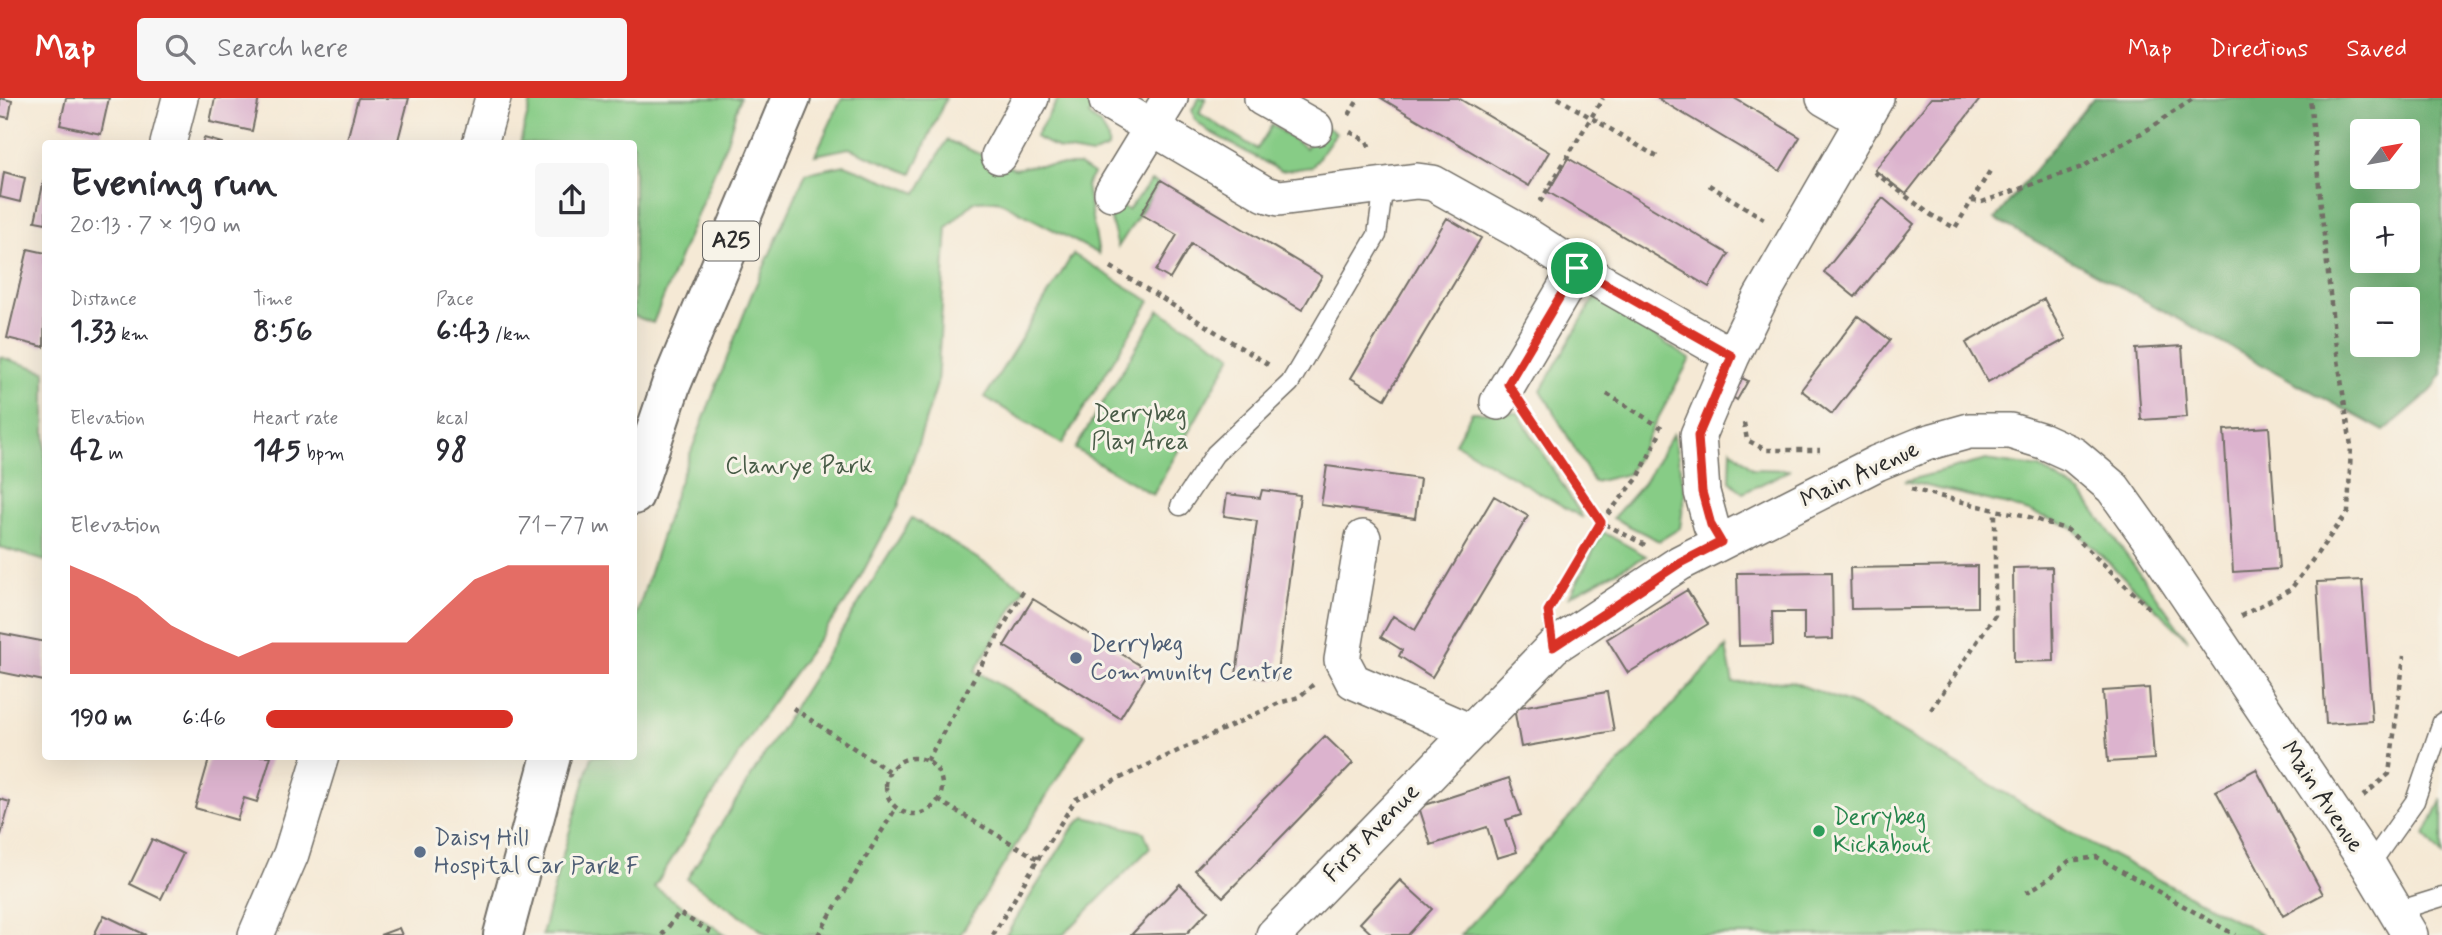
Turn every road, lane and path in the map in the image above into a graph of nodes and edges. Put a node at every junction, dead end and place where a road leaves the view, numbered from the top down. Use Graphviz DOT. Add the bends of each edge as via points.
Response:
graph roads {
  1 [pos="180,98"];
  2 [pos="493,98"];
  3 [pos="791,98"];
  4 [pos="1031,98"];
  5 [pos="1170,98"];
  6 [pos="1262,98"];
  7 [pos="1359,98"];
  8 [pos="1558,98"];
  9 [pos="1603,98"];
  10 [pos="1824,98"];
  11 [pos="2194,98"];
  12 [pos="2310,98"];
  13 [pos="1107,101"];
  14 [pos="1870,109"];
  15 [pos="1591,119"];
  16 [pos="1152,128"];
  17 [pos="1329,128"];
  18 [pos="169,140"];
  19 [pos="481,140"];
  20 [pos="999,156"];
  21 [pos="1659,158"];
  22 [pos="1873,171"];
  23 [pos="1990,171"];
  24 [pos="1384,186"];
  25 [pos="1709,186"];
  26 [pos="1112,193"];
  27 [pos="1972,201"];
  28 [pos="1537,208"];
  29 [pos="1770,223"];
  30 [pos="1111,267"];
  31 [pos="1577,268"];
  32 [pos="1732,356"];
  33 [pos="1276,369"];
  34 [pos="1503,393"];
  35 [pos="1607,394"];
  36 [pos="1742,414"];
  37 [pos="1829,453"];
  38 [pos="637,486"];
  39 [pos="1907,488"];
  40 [pos="1180,506"];
  41 [pos="1994,510"];
  42 [pos="1601,522"];
  43 [pos="1621,532"];
  44 [pos="1363,538"];
  45 [pos="1721,542"];
  46 [pos="1025,588"];
  47 [pos="2157,615"];
  48 [pos="2234,619"];
  49 [pos="1553,647"];
  50 [pos="2404,656"];
  51 [pos="1342,660"];
  52 [pos="793,708"];
  53 [pos="1931,710"];
  54 [pos="2442,722"];
  55 [pos="1471,732"];
  56 [pos="320,760"];
  57 [pos="550,760"];
  58 [pos="927,761"];
  59 [pos="890,772"];
  60 [pos="938,800"];
  61 [pos="2355,802"];
  62 [pos="896,808"];
  63 [pos="1038,859"];
  64 [pos="2369,866"];
  65 [pos="2026,893"];
  66 [pos="2442,897"];
  67 [pos="2404,923"];
  68 [pos="256,935"];
  69 [pos="503,935"];
  70 [pos="662,935"];
  71 [pos="715,935"];
  72 [pos="818,935"];
  73 [pos="993,935"];
  74 [pos="1274,935"];
  75 [pos="2235,935"];
  1 -- 18 [label="street"];
  2 -- 19 [label="street"];
  3 -- 38 [label="main road, A25" via="671,385"];
  4 -- 20 [label="street"];
  5 -- 16 [label="street"];
  6 -- 17 [label="street"];
  7 -- 17 [label="path"];
  8 -- 15 [label="path"];
  9 -- 15 [label="path"];
  10 -- 14 [label="street"];
  11 -- 27 [label="path" via="2082,167 1982,202"];
  12 -- 48 [label="path" via="2334,333 2351,446 2348,512 2291,589"];
  13 -- 16 [label="street"];
  14 -- 32 [label="street" via="1760,297"];
  15 -- 21 [label="path"];
  15 -- 28 [label="path"];
  16 -- 24 [label="street" via="1279,198"];
  16 -- 26 [label="street"];
  17 -- 24 [label="path" via="1367,141"];
  22 -- 27 [label="path" via="1955,228"];
  23 -- 27 [label="path"];
  24 -- 31 [label="street" via="1433,183"];
  24 -- 40 [label="lane" via="1377,234 1290,383 1215,454"];
  25 -- 29 [label="path"];
  30 -- 33 [label="path"];
  31 -- 32 [label="street"];
  31 -- 34 [label="street"];
  32 -- 45 [label="street" via="1698,436 1702,492"];
  34 -- 42 [label="path"];
  35 -- 42 [label="path" via="1663,428 1638,478"];
  36 -- 37 [label="path" via="1747,440 1766,450"];
  39 -- 41 [label="path"];
  41 -- 47 [label="path" via="2068,530"];
  41 -- 53 [label="path" via="1996,615"];
  42 -- 43 [label="path"];
  42 -- 49 [label="path" via="1548,611"];
  44 -- 51 [label="street"];
  45 -- 49 [label="street, First Avenue" via="1680,563"];
  45 -- 64 [label="street, Main Avenue" via="1869,467 1969,431 2010,431 2074,455 2113,488"];
  46 -- 58 [label="path"];
  49 -- 55 [label="street, First Avenue"];
  50 -- 61 [label="path" via="2389,774"];
  51 -- 55 [label="street" via="1353,681"];
  51 -- 63 [label="path" via="1299,697 1076,799"];
  52 -- 59 [label="path"];
  54 -- 64 [label="lane" via="2415,801"];
  55 -- 74 [label="street, First Avenue"];
  56 -- 68 [label="street" via="291,854"];
  57 -- 69 [label="main road"];
  58 -- 59 [label="path" via="910,758"];
  58 -- 60 [label="path" via="943,784"];
  59 -- 62 [label="path" via="887,793"];
  60 -- 62 [label="path" via="923,813"];
  60 -- 63 [label="path"];
  62 -- 72 [label="path"];
  63 -- 73 [label="path"];
  64 -- 67 [label="street, Main Avenue"];
  65 -- 75 [label="path" via="2069,861 2097,858"];
  66 -- 67 [label="lane"];
  70 -- 71 [label="path" via="679,914"];
}
